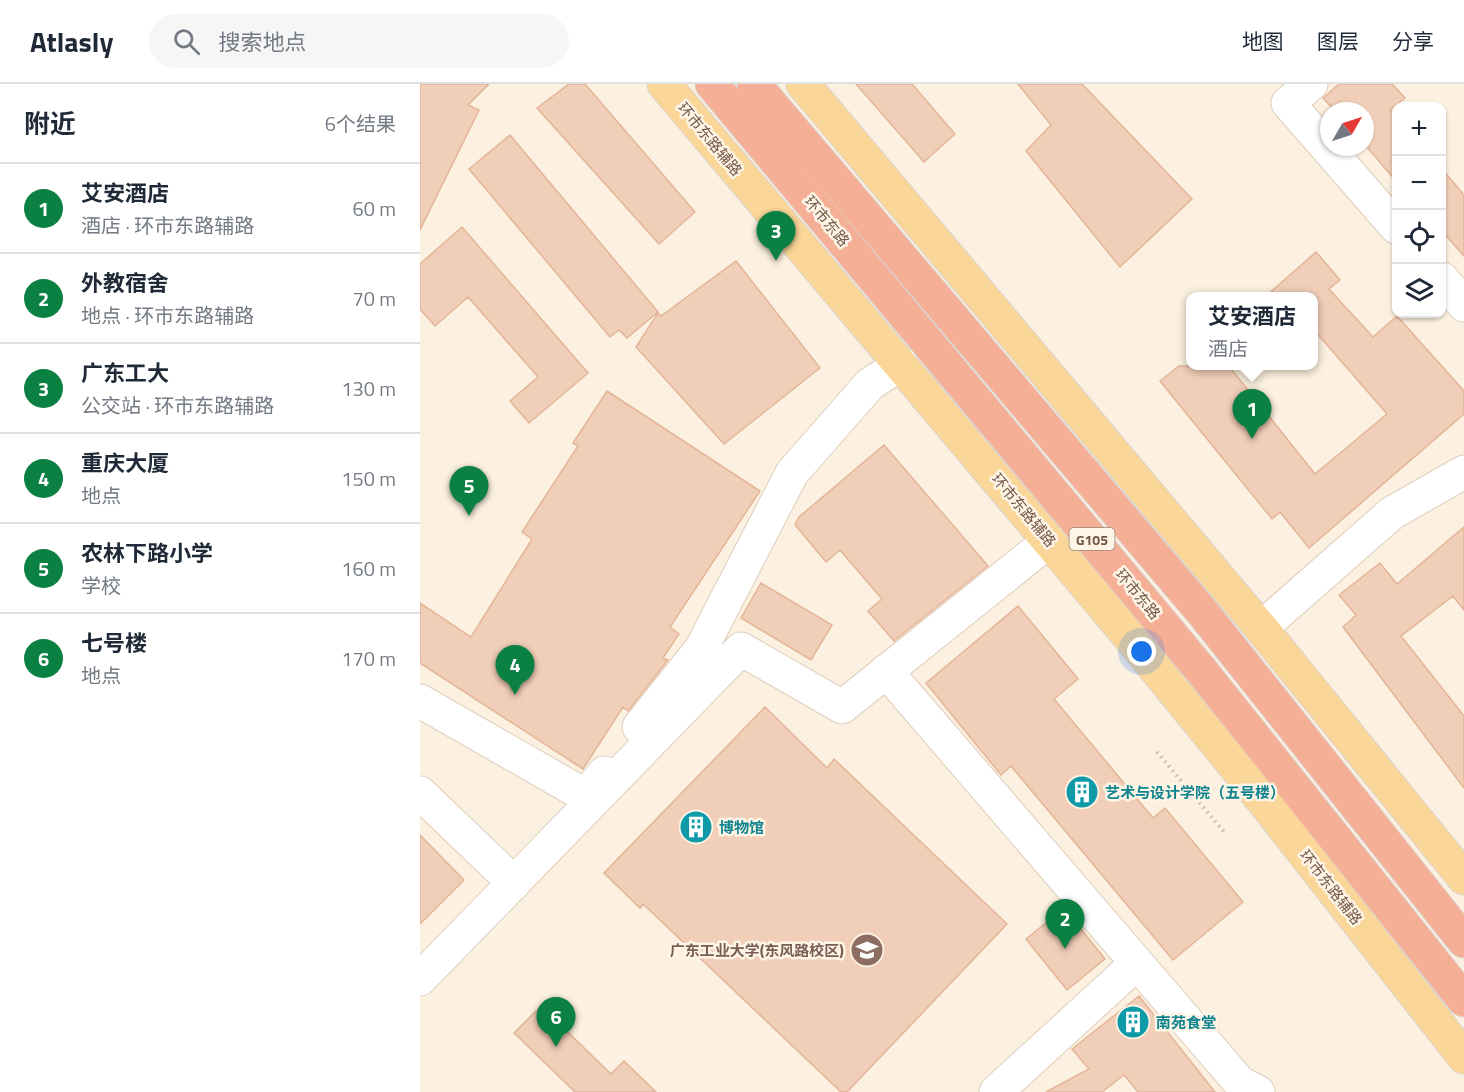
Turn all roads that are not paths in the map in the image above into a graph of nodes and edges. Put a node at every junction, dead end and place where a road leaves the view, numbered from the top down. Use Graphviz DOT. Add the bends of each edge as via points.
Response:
graph roads {
  1 [pos="664,84"];
  2 [pos="712,84"];
  3 [pos="754,84"];
  4 [pos="803,84"];
  5 [pos="1311,84"];
  6 [pos="1392,222"];
  7 [pos="1446,284"];
  8 [pos="1464,305"];
  9 [pos="901,364"];
  10 [pos="1464,472"];
  11 [pos="1049,541"];
  12 [pos="1262,628"];
  13 [pos="886,670"];
  14 [pos="420,701"];
  15 [pos="420,793"];
  16 [pos="1464,878"];
  17 [pos="514,883"];
  18 [pos="1464,941"];
  19 [pos="1137,963"];
  20 [pos="420,979"];
  21 [pos="1464,1000"];
  22 [pos="1464,1057"];
  23 [pos="996,1092"];
  24 [pos="1258,1092"];
  1 -- 9 [label="main road, 环市东路辅路"];
  2 -- 21 [label="highway, 环市东路 / G105" via="1193,660"];
  3 -- 18 [label="highway, G105" via="1203,613"];
  4 -- 12 [label="main road"];
  5 -- 6 [label="street" via="1288,103"];
  7 -- 8 [label="street"];
  9 -- 11 [label="main road, 环市东路辅路"];
  9 -- 14 [label="street" via="870,384 792,473 701,649 586,796"];
  10 -- 12 [label="street" via="1392,513"];
  11 -- 13 [label="street"];
  11 -- 22 [label="main road, 环市东路辅路" via="1219,746"];
  12 -- 16 [label="main road"];
  13 -- 17 [label="street" via="842,706 741,649"];
  13 -- 19 [label="street"];
  15 -- 17 [label="street"];
  17 -- 20 [label="street"];
  19 -- 23 [label="street"];
  19 -- 24 [label="street" via="1240,1083"];
}
